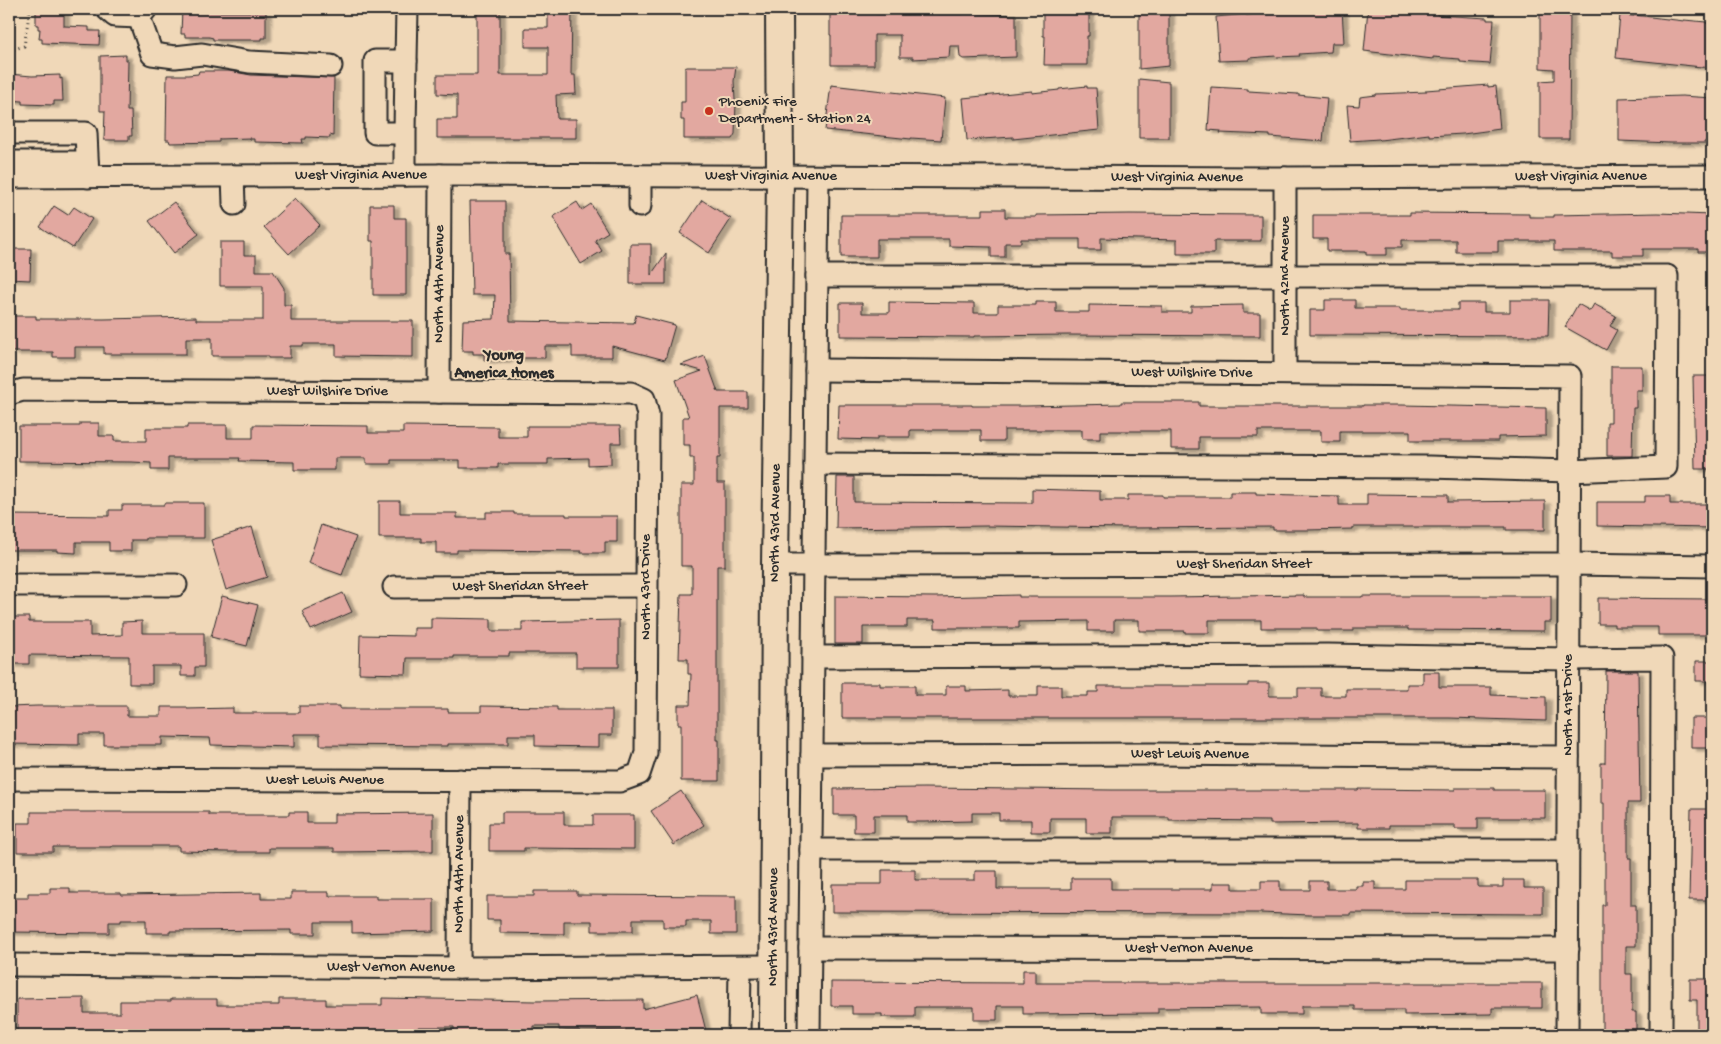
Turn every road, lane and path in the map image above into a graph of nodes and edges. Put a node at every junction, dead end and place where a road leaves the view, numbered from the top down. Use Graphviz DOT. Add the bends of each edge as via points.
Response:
graph roads {
  1 [pos="30,9"];
  2 [pos="107,9"];
  3 [pos="407,9"];
  4 [pos="779,9"];
  5 [pos="142,13"];
  6 [pos="9,51"];
  7 [pos="406,61"];
  8 [pos="332,66"];
  9 [pos="9,133"];
  10 [pos="405,133"];
  11 [pos="9,162"];
  12 [pos="87,169"];
  13 [pos="405,175"];
  14 [pos="440,175"];
  15 [pos="9,176"];
  16 [pos="233,176"];
  17 [pos="640,176"];
  18 [pos="780,176"];
  19 [pos="1712,176"];
  20 [pos="818,177"];
  21 [pos="1285,178"];
  22 [pos="234,204"];
  23 [pos="640,206"];
  24 [pos="817,276"];
  25 [pos="1286,277"];
  26 [pos="816,370"];
  27 [pos="1285,373"];
  28 [pos="1570,376"];
  29 [pos="439,392"];
  30 [pos="9,394"];
  31 [pos="644,399"];
  32 [pos="815,464"];
  33 [pos="1569,471"];
  34 [pos="1569,564"];
  35 [pos="775,565"];
  36 [pos="814,566"];
  37 [pos="1712,566"];
  38 [pos="9,585"];
  39 [pos="176,585"];
  40 [pos="646,586"];
  41 [pos="394,587"];
  42 [pos="813,656"];
  43 [pos="1569,659"];
  44 [pos="812,755"];
  45 [pos="1568,757"];
  46 [pos="639,774"];
  47 [pos="9,779"];
  48 [pos="460,780"];
  49 [pos="811,850"];
  50 [pos="1568,850"];
  51 [pos="810,948"];
  52 [pos="1568,949"];
  53 [pos="9,965"];
  54 [pos="773,966"];
  55 [pos="740,967"];
  56 [pos="459,968"];
  57 [pos="739,1035"];
  58 [pos="772,1035"];
  59 [pos="809,1035"];
  60 [pos="1567,1035"];
  61 [pos="1661,1035"];
  1 -- 6 [label="path" via="24,46"];
  2 -- 5 [label="street" via="115,16"];
  3 -- 7 [label="street"];
  4 -- 18 [label="main road, North 43rd Avenue"];
  5 -- 8 [label="street" via="152,54 175,57 202,54 249,62"];
  7 -- 10 [label="street"];
  7 -- 10 [label="street" via="375,61 375,133"];
  9 -- 12 [label="street" via="86,133"];
  10 -- 13 [label="street"];
  11 -- 12 [label="street"];
  12 -- 15 [label="street, West Virginia Avenue"];
  12 -- 16 [label="street, West Virginia Avenue"];
  13 -- 14 [label="street, West Virginia Avenue"];
  13 -- 16 [label="street, West Virginia Avenue"];
  14 -- 17 [label="street, West Virginia Avenue"];
  14 -- 29 [label="street, North 44th Avenue"];
  16 -- 22 [label="street"];
  17 -- 18 [label="street, West Virginia Avenue"];
  17 -- 23 [label="street"];
  18 -- 20 [label="street, West Virginia Avenue"];
  18 -- 35 [label="main road, North 43rd Avenue"];
  19 -- 21 [label="street, West Virginia Avenue"];
  20 -- 21 [label="street, West Virginia Avenue"];
  20 -- 24 [label="street"];
  21 -- 25 [label="street, North 42nd Avenue"];
  24 -- 25 [label="street"];
  24 -- 26 [label="street"];
  25 -- 27 [label="street, North 42nd Avenue"];
  25 -- 33 [label="street" via="1667,276 1666,467"];
  26 -- 27 [label="street, West Wilshire Drive"];
  26 -- 32 [label="street"];
  27 -- 28 [label="street, West Wilshire Drive"];
  28 -- 33 [label="street, North 41st Drive"];
  29 -- 30 [label="street, West Wilshire Drive" via="23,390"];
  29 -- 31 [label="street, West Wilshire Drive" via="632,393"];
  31 -- 40 [label="street, North 43rd Drive" via="648,415"];
  32 -- 33 [label="street" via="1419,467"];
  32 -- 36 [label="street"];
  33 -- 34 [label="street, North 41st Drive"];
  34 -- 36 [label="street, West Sheridan Street"];
  34 -- 37 [label="street, West Sheridan Street"];
  34 -- 43 [label="street, North 41st Drive"];
  35 -- 36 [label="street, West Sheridan Street"];
  35 -- 54 [label="main road, North 43rd Avenue"];
  36 -- 42 [label="street"];
  38 -- 39 [label="street"];
  40 -- 41 [label="street, West Sheridan Street"];
  40 -- 46 [label="street, North 43rd Drive" via="646,753"];
  42 -- 43 [label="street" via="1328,655"];
  42 -- 44 [label="street"];
  43 -- 45 [label="street, North 41st Drive"];
  43 -- 61 [label="street" via="1662,658"];
  44 -- 45 [label="street, West Lewis Avenue"];
  44 -- 49 [label="street"];
  45 -- 50 [label="street, North 41st Drive"];
  46 -- 48 [label="street, West Lewis Avenue" via="620,781"];
  47 -- 48 [label="street, West Lewis Avenue"];
  48 -- 56 [label="street, North 44th Avenue"];
  49 -- 50 [label="street"];
  49 -- 51 [label="street"];
  50 -- 52 [label="street, North 41st Drive"];
  51 -- 52 [label="street, West Vernon Avenue"];
  51 -- 59 [label="street"];
  52 -- 60 [label="street, North 41st Drive"];
  53 -- 56 [label="street, West Vernon Avenue"];
  54 -- 55 [label="street, West Vernon Avenue"];
  54 -- 58 [label="main road, North 43rd Avenue"];
  55 -- 56 [label="street, West Vernon Avenue"];
  55 -- 57 [label="street"];
}
